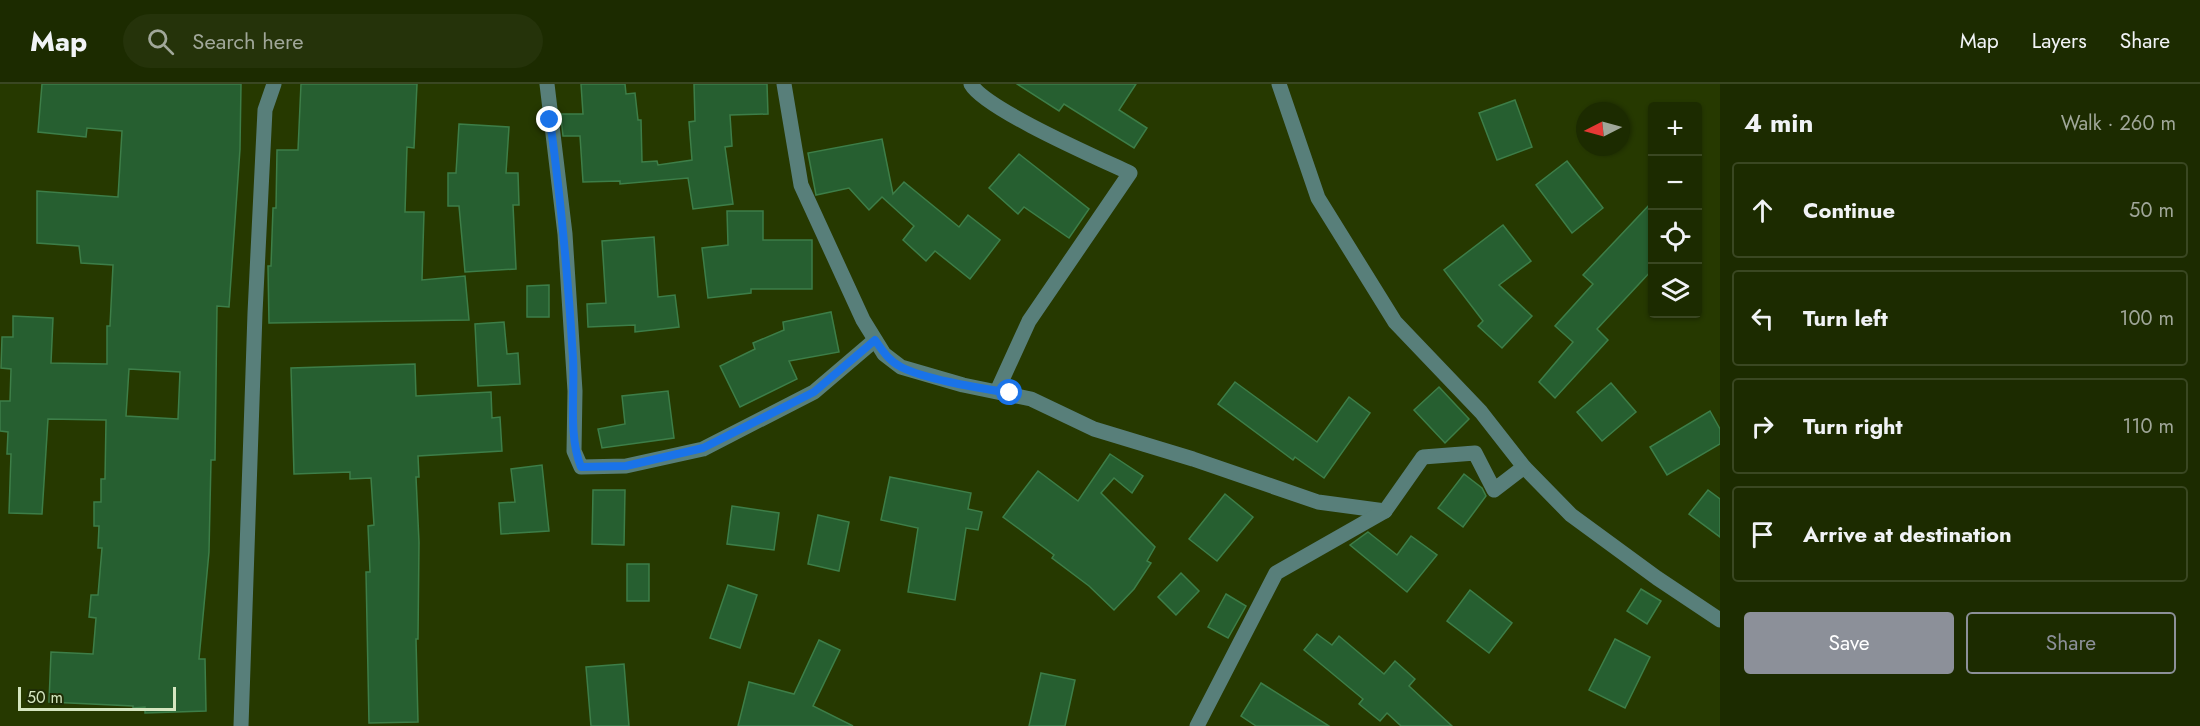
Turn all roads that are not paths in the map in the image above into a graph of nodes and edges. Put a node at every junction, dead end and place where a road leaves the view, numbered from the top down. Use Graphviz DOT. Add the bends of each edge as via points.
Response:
graph roads {
  1 [pos="274,84"];
  2 [pos="547,84"];
  3 [pos="784,84"];
  4 [pos="971,84"];
  5 [pos="1279,84"];
  6 [pos="875,340"];
  7 [pos="997,391"];
  8 [pos="1524,467"];
  9 [pos="1385,511"];
  10 [pos="1720,620"];
  11 [pos="242,726"];
  12 [pos="1197,726"];
  1 -- 11 [label="street" via="265,110"];
  2 -- 6 [label="street" via="565,234 575,391 574,451 581,467 626,466 703,448 814,392"];
  3 -- 6 [label="street" via="801,185"];
  4 -- 7 [label="street" via="976,93 1021,120 1130,173 1029,321"];
  5 -- 8 [label="street" via="1318,198 1395,322 1481,412"];
  6 -- 7 [label="street" via="884,354 901,367"];
  7 -- 9 [label="street" via="1031,399 1094,429 1318,502"];
  8 -- 9 [label="street" via="1494,490 1475,453 1423,457"];
  8 -- 10 [label="street" via="1571,515"];
  9 -- 12 [label="street" via="1276,573"];
}
